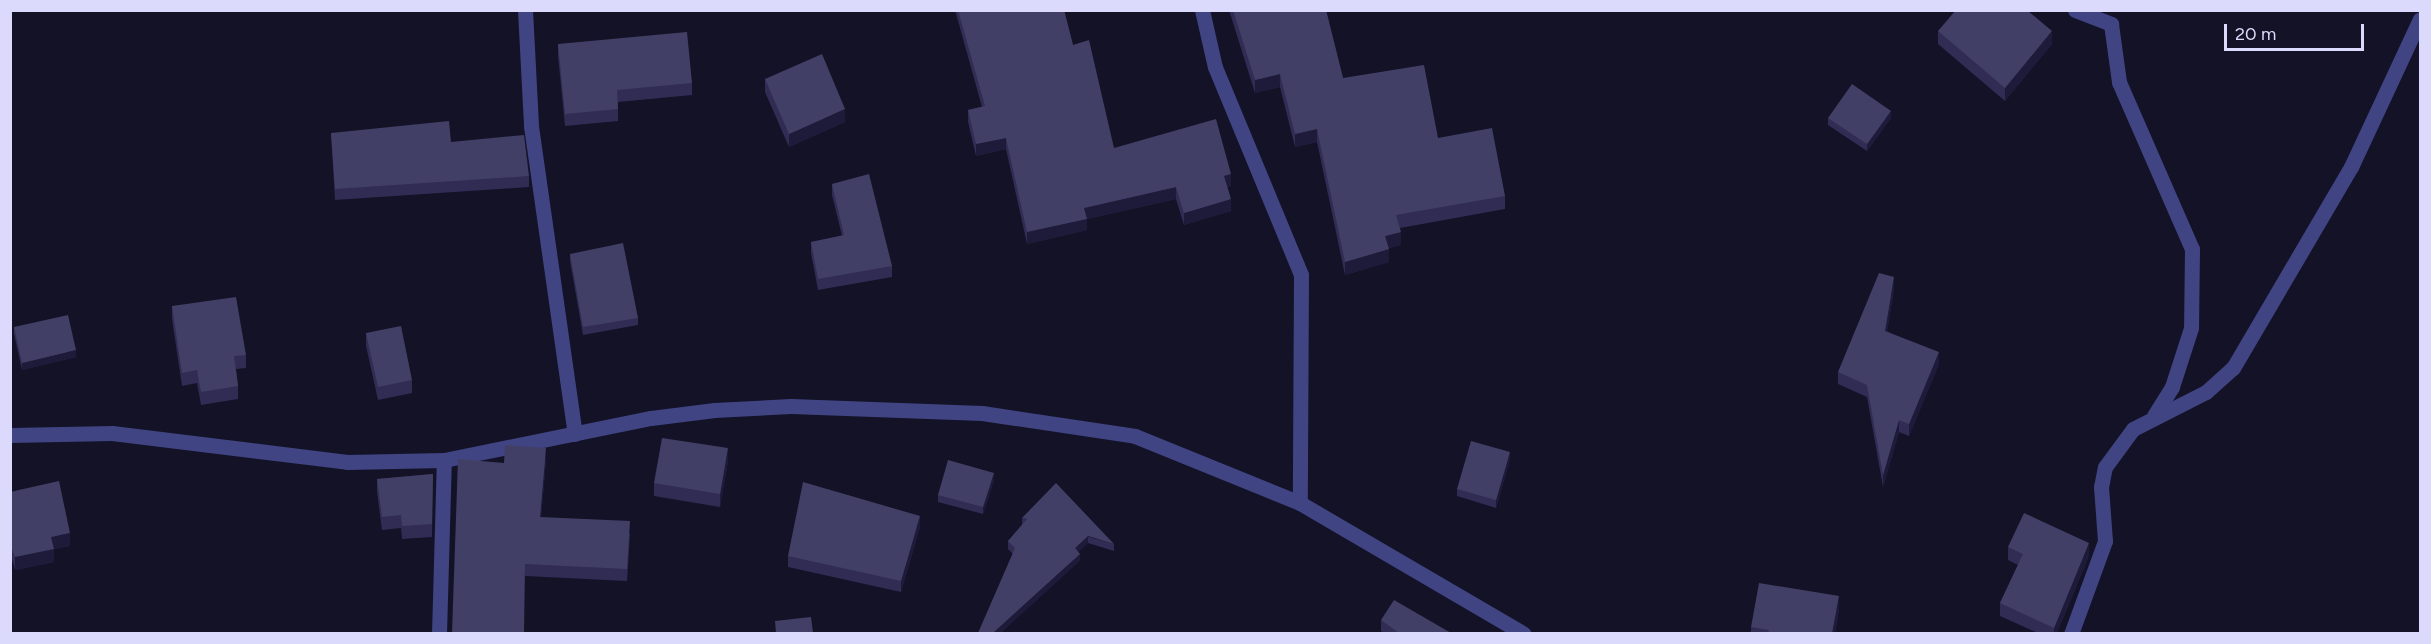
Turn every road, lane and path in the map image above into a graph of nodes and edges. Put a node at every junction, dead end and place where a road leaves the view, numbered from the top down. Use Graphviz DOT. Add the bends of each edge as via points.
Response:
graph roads {
  1 [pos="525,10"];
  2 [pos="1202,10"];
  3 [pos="2075,10"];
  4 [pos="2421,19"];
  5 [pos="2154,416"];
  6 [pos="575,434"];
  7 [pos="10,435"];
  8 [pos="444,460"];
  9 [pos="1300,503"];
  10 [pos="439,633"];
  11 [pos="1524,633"];
  12 [pos="2071,633"];
  1 -- 6 [label="street" via="531,126"];
  2 -- 9 [label="street" via="1215,67 1301,274"];
  3 -- 5 [label="street" via="2111,24 2119,82 2192,249 2191,328 2172,387"];
  4 -- 5 [label="street" via="2351,167 2233,368 2206,393"];
  5 -- 12 [label="street" via="2133,429 2105,467 2101,487 2105,541"];
  6 -- 8 [label="street"];
  6 -- 9 [label="street" via="651,418 780,407 982,413 1135,436"];
  7 -- 8 [label="street" via="112,433 336,461"];
  8 -- 10 [label="street"];
  9 -- 11 [label="street"];
}
